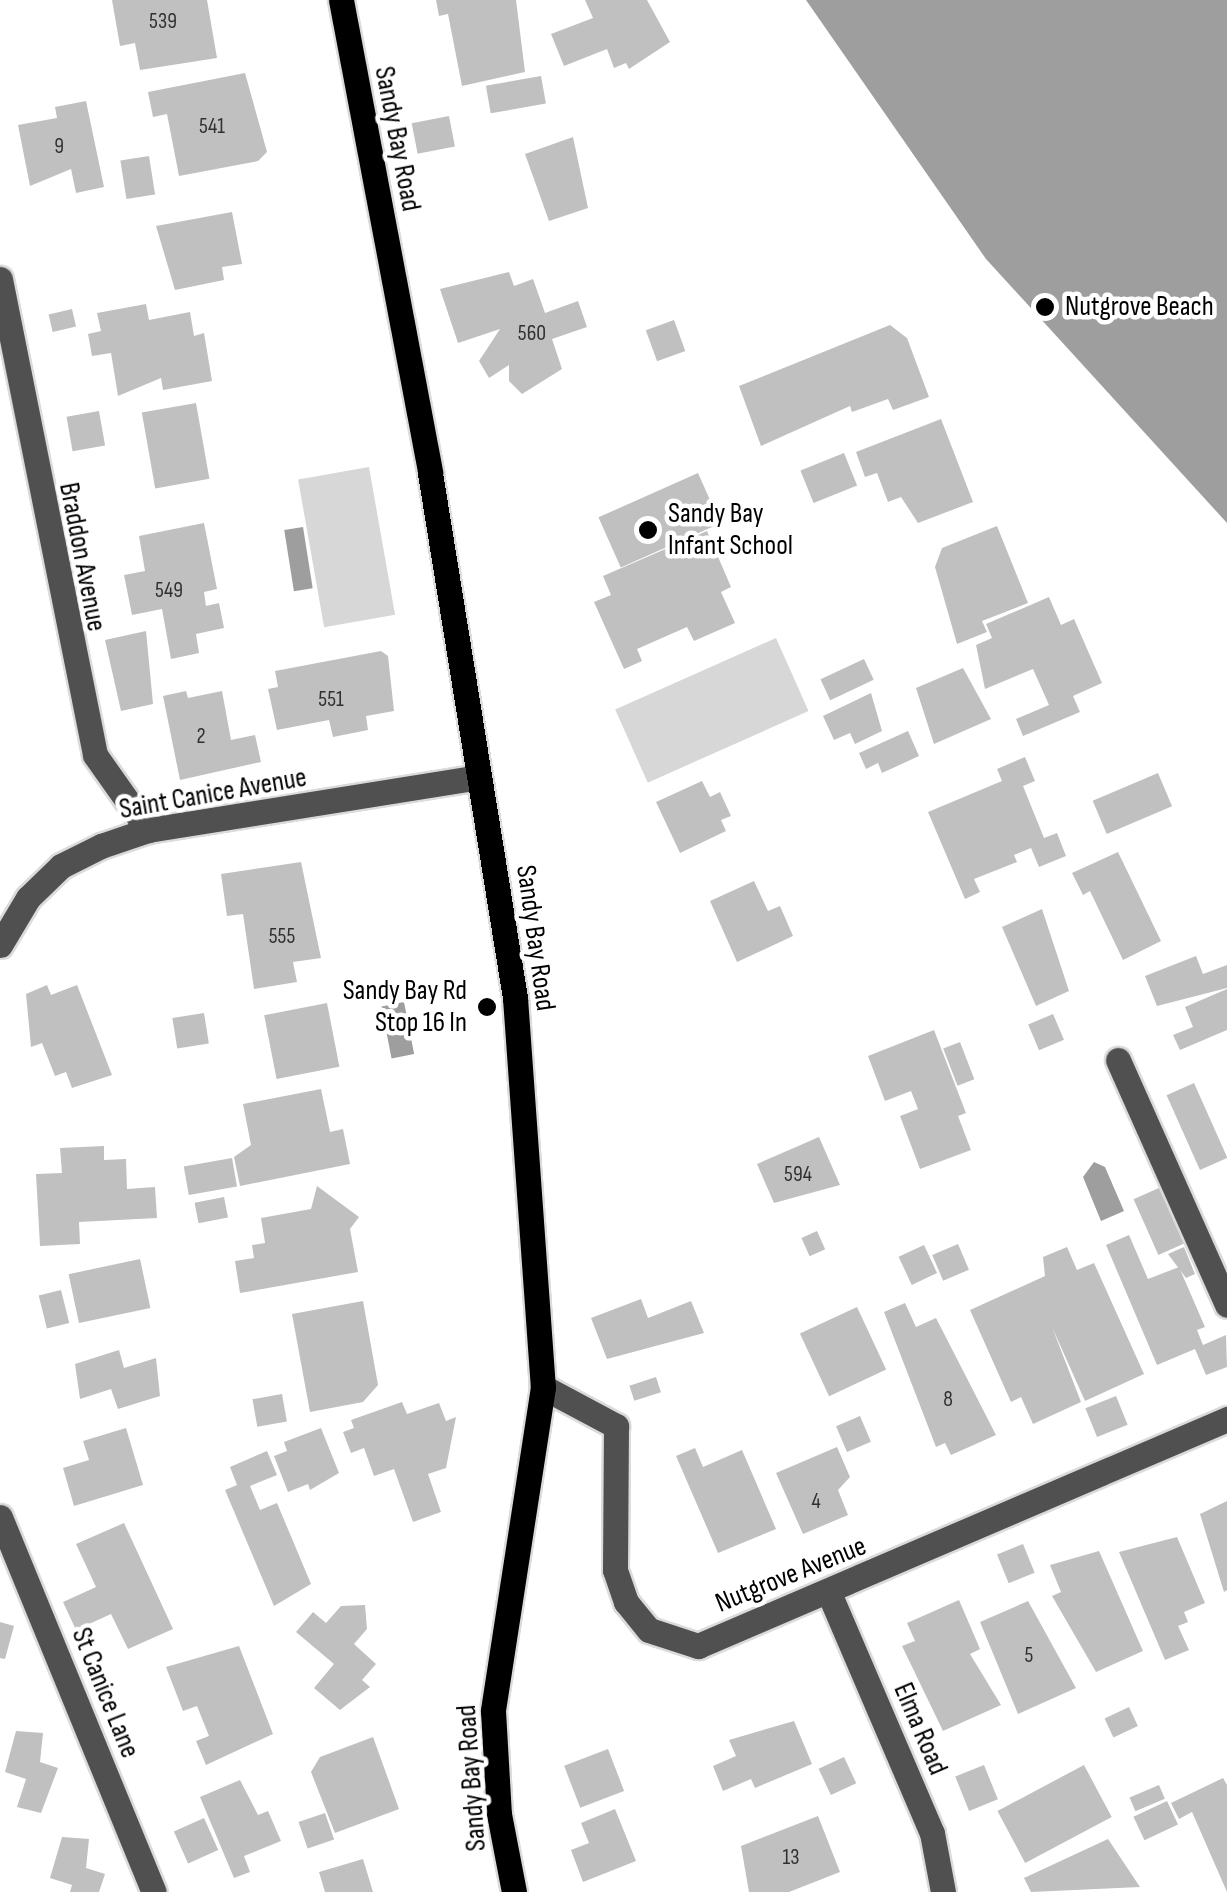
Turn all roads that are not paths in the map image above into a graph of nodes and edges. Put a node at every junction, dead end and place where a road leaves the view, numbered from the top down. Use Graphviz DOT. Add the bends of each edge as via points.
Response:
graph roads {
  1 [pos="341,0"];
  2 [pos="0,279"];
  3 [pos="479,777"];
  4 [pos="148,830"];
  5 [pos="0,945"];
  6 [pos="1118,1060"];
  7 [pos="1227,1305"];
  8 [pos="542,1386"];
  9 [pos="1227,1419"];
  10 [pos="0,1517"];
  11 [pos="829,1593"];
  12 [pos="154,1892"];
  13 [pos="514,1892"];
  14 [pos="943,1892"];
  1 -- 3 [label="main road, Sandy Bay Road"];
  2 -- 4 [label="street, Braddon Avenue" via="95,755"];
  3 -- 4 [label="street, Saint Canice Avenue"];
  3 -- 8 [label="main road, Sandy Bay Road" via="515,998"];
  4 -- 5 [label="street, Saint Canice Avenue" via="60,866 28,898"];
  6 -- 7 [label="street"];
  8 -- 11 [label="street, Nutgrove Avenue" via="616,1426 616,1570 649,1630 698,1646"];
  8 -- 13 [label="main road, Sandy Bay Road" via="493,1711 499,1814"];
  9 -- 11 [label="street, Nutgrove Avenue"];
  10 -- 12 [label="street, St Canice Lane"];
  11 -- 14 [label="street, Elma Road" via="932,1833"];
}
